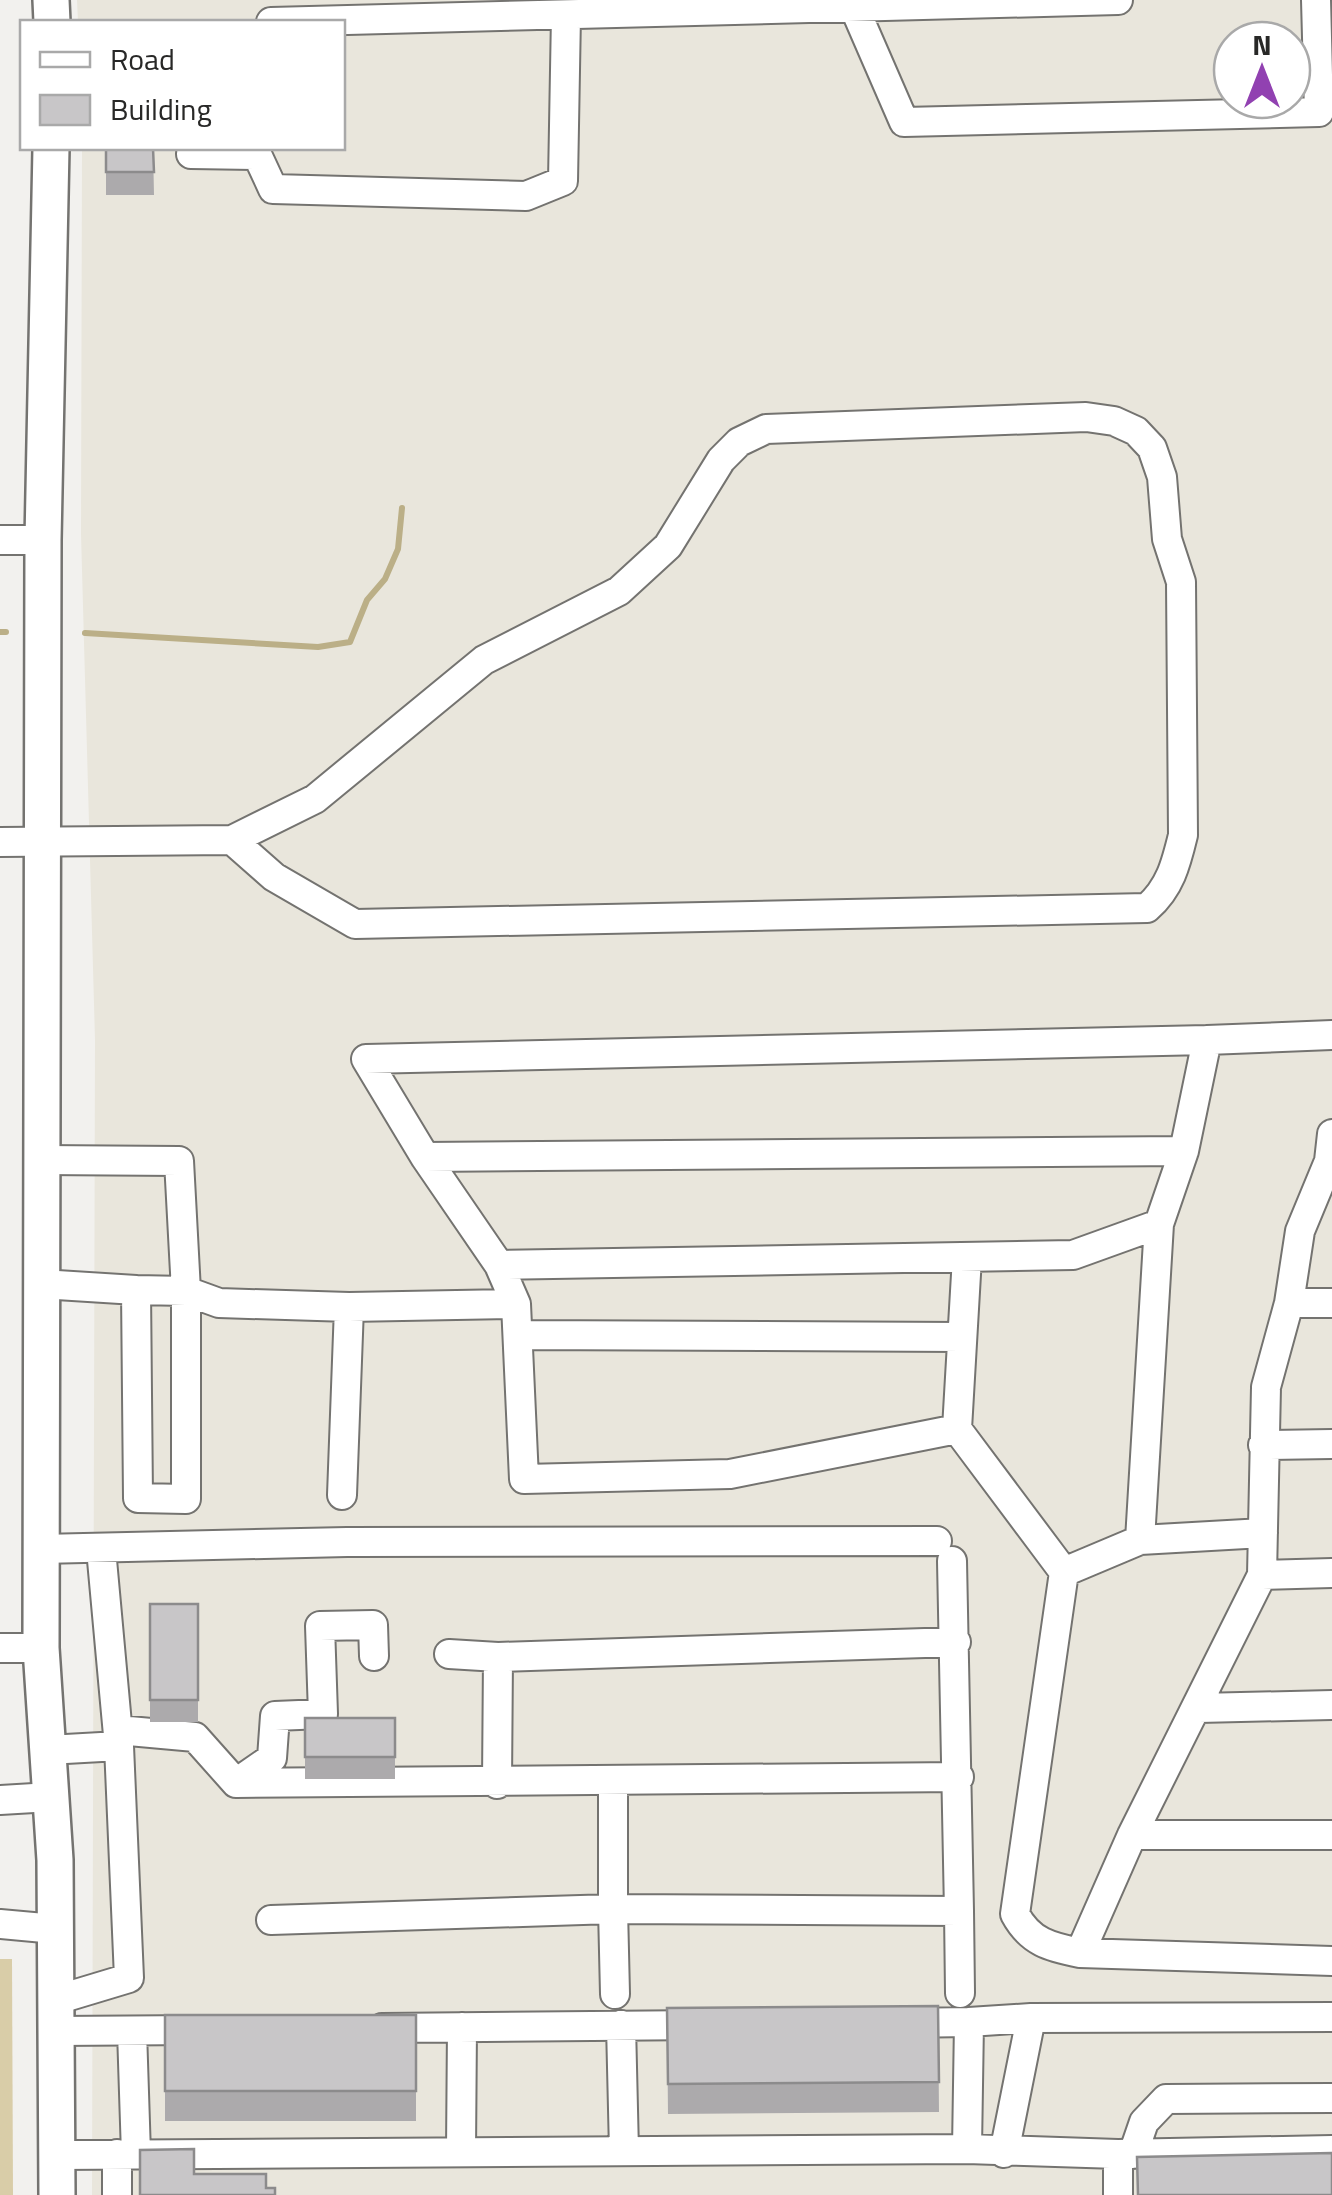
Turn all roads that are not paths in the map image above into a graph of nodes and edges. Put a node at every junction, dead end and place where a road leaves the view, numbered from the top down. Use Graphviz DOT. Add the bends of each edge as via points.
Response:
graph roads {
  1 [pos="1118,0"];
  2 [pos="1316,0"];
  3 [pos="854,7"];
  4 [pos="566,15"];
  5 [pos="345,20"];
  6 [pos="51,150"];
  7 [pos="254,151"];
  8 [pos="191,154"];
  9 [pos="0,540"];
  10 [pos="42,540"];
  11 [pos="232,840"];
  12 [pos="0,842"];
  13 [pos="41,842"];
  14 [pos="1332,1036"];
  15 [pos="1207,1040"];
  16 [pos="1184,1151"];
  17 [pos="1331,1152"];
  18 [pos="424,1157"];
  19 [pos="41,1160"];
  20 [pos="1160,1224"];
  21 [pos="968,1257"];
  22 [pos="499,1265"];
  23 [pos="41,1284"];
  24 [pos="136,1290"];
  25 [pos="186,1291"];
  26 [pos="1289,1303"];
  27 [pos="1332,1303"];
  28 [pos="516,1304"];
  29 [pos="350,1307"];
  30 [pos="519,1335"];
  31 [pos="962,1337"];
  32 [pos="957,1429"];
  33 [pos="1332,1444"];
  34 [pos="1263,1445"];
  35 [pos="342,1495"];
  36 [pos="1263,1533"];
  37 [pos="1140,1540"];
  38 [pos="40,1549"];
  39 [pos="101,1549"];
  40 [pos="1064,1572"];
  41 [pos="1332,1573"];
  42 [pos="1262,1575"];
  43 [pos="956,1642"];
  44 [pos="0,1648"];
  45 [pos="40,1648"];
  46 [pos="449,1654"];
  47 [pos="374,1656"];
  48 [pos="498,1657"];
  49 [pos="1332,1705"];
  50 [pos="1199,1708"];
  51 [pos="118,1738"];
  52 [pos="48,1750"];
  53 [pos="959,1777"];
  54 [pos="613,1782"];
  55 [pos="236,1783"];
  56 [pos="497,1784"];
  57 [pos="51,1797"];
  58 [pos="0,1800"];
  59 [pos="1132,1835"];
  60 [pos="1332,1835"];
  61 [pos="612,1909"];
  62 [pos="959,1911"];
  63 [pos="271,1920"];
  64 [pos="0,1924"];
  65 [pos="55,1928"];
  66 [pos="1080,1953"];
  67 [pos="1332,1960"];
  68 [pos="960,1993"];
  69 [pos="615,1994"];
  70 [pos="56,2016"];
  71 [pos="1332,2017"];
  72 [pos="1031,2018"];
  73 [pos="969,2022"];
  74 [pos="872,2023"];
  75 [pos="737,2024"];
  76 [pos="621,2026"];
  77 [pos="462,2027"];
  78 [pos="346,2028"];
  79 [pos="229,2030"];
  80 [pos="132,2031"];
  81 [pos="1332,2098"];
  82 [pos="966,2149"];
  83 [pos="1332,2150"];
  84 [pos="624,2151"];
  85 [pos="461,2152"];
  86 [pos="1004,2153"];
  87 [pos="126,2154"];
  88 [pos="1125,2154"];
  89 [pos="57,2156"];
  90 [pos="57,2195"];
  91 [pos="117,2195"];
  92 [pos="1118,2195"];
  1 -- 3 [label="street"];
  2 -- 3 [label="street" via="1320,112 904,122"];
  3 -- 4 [label="street"];
  4 -- 5 [label="street"];
  4 -- 7 [label="street" via="563,181 526,196 273,189"];
  6 -- 10 [label="main road"];
  7 -- 8 [label="street"];
  9 -- 10 [label="street"];
  10 -- 13 [label="main road"];
  11 -- 11 [label="street" via="274,877 355,924 1147,908 1174,870 1183,835 1181,582 1152,448 1136,430 1086,418 766,429 721,460 668,546 619,591 484,660 315,800"];
  11 -- 13 [label="street"];
  12 -- 13 [label="street"];
  13 -- 19 [label="main road"];
  14 -- 15 [label="street"];
  15 -- 16 [label="street"];
  15 -- 18 [label="street" via="366,1060"];
  16 -- 18 [label="street"];
  16 -- 20 [label="street"];
  17 -- 26 [label="street" via="1300,1231"];
  18 -- 22 [label="street"];
  19 -- 23 [label="main road"];
  19 -- 25 [label="street" via="179,1162"];
  20 -- 21 [label="street" via="1073,1255"];
  20 -- 37 [label="street"];
  21 -- 22 [label="street"];
  21 -- 31 [label="street"];
  22 -- 28 [label="street"];
  23 -- 24 [label="street"];
  23 -- 38 [label="main road"];
  24 -- 25 [label="street"];
  24 -- 25 [label="street" via="138,1498 186,1499"];
  25 -- 29 [label="street" via="218,1302"];
  26 -- 27 [label="street"];
  26 -- 34 [label="street" via="1266,1388"];
  28 -- 29 [label="street"];
  28 -- 30 [label="street"];
  29 -- 35 [label="street"];
  30 -- 31 [label="street"];
  30 -- 32 [label="street" via="524,1479 730,1474"];
  31 -- 32 [label="street"];
  32 -- 40 [label="street"];
  33 -- 34 [label="street"];
  34 -- 36 [label="street"];
  36 -- 37 [label="street"];
  36 -- 42 [label="street"];
  37 -- 40 [label="street"];
  38 -- 39 [label="street"];
  38 -- 45 [label="main road"];
  39 -- 43 [label="street" via="367,1542 945,1551"];
  39 -- 51 [label="street"];
  40 -- 66 [label="street" via="1015,1914 1026,1934"];
  41 -- 42 [label="street"];
  42 -- 50 [label="street"];
  43 -- 48 [label="street"];
  43 -- 53 [label="street"];
  44 -- 45 [label="street"];
  45 -- 52 [label="main road"];
  46 -- 48 [label="street"];
  47 -- 55 [label="street" via="373,1625 320,1626 323,1714 275,1716 272,1758"];
  48 -- 56 [label="street"];
  49 -- 50 [label="street"];
  50 -- 59 [label="street"];
  51 -- 52 [label="street"];
  51 -- 55 [label="street" via="195,1738"];
  51 -- 70 [label="street" via="129,1978"];
  52 -- 57 [label="main road"];
  53 -- 54 [label="street"];
  53 -- 62 [label="street"];
  54 -- 56 [label="street"];
  54 -- 61 [label="street"];
  55 -- 56 [label="street"];
  57 -- 58 [label="street"];
  57 -- 65 [label="main road"];
  59 -- 60 [label="street"];
  59 -- 66 [label="street"];
  61 -- 62 [label="street"];
  61 -- 63 [label="street"];
  61 -- 69 [label="street"];
  62 -- 68 [label="street"];
  64 -- 65 [label="street"];
  65 -- 70 [label="main road"];
  66 -- 67 [label="street"];
  70 -- 80 [label="street"];
  70 -- 89 [label="main road"];
  71 -- 72 [label="street"];
  72 -- 73 [label="street"];
  72 -- 86 [label="street"];
  73 -- 74 [label="street"];
  73 -- 82 [label="street"];
  75 -- 76 [label="street"];
  76 -- 77 [label="street"];
  76 -- 84 [label="street"];
  77 -- 78 [label="street"];
  77 -- 85 [label="street"];
  79 -- 80 [label="street"];
  80 -- 87 [label="street"];
  81 -- 88 [label="street" via="1166,2099"];
  82 -- 84 [label="street"];
  82 -- 86 [label="street"];
  83 -- 88 [label="street"];
  84 -- 85 [label="street"];
  85 -- 87 [label="street"];
  86 -- 88 [label="street"];
  87 -- 89 [label="street"];
  87 -- 91 [label="street"];
  88 -- 92 [label="street"];
  89 -- 90 [label="main road"];
}
